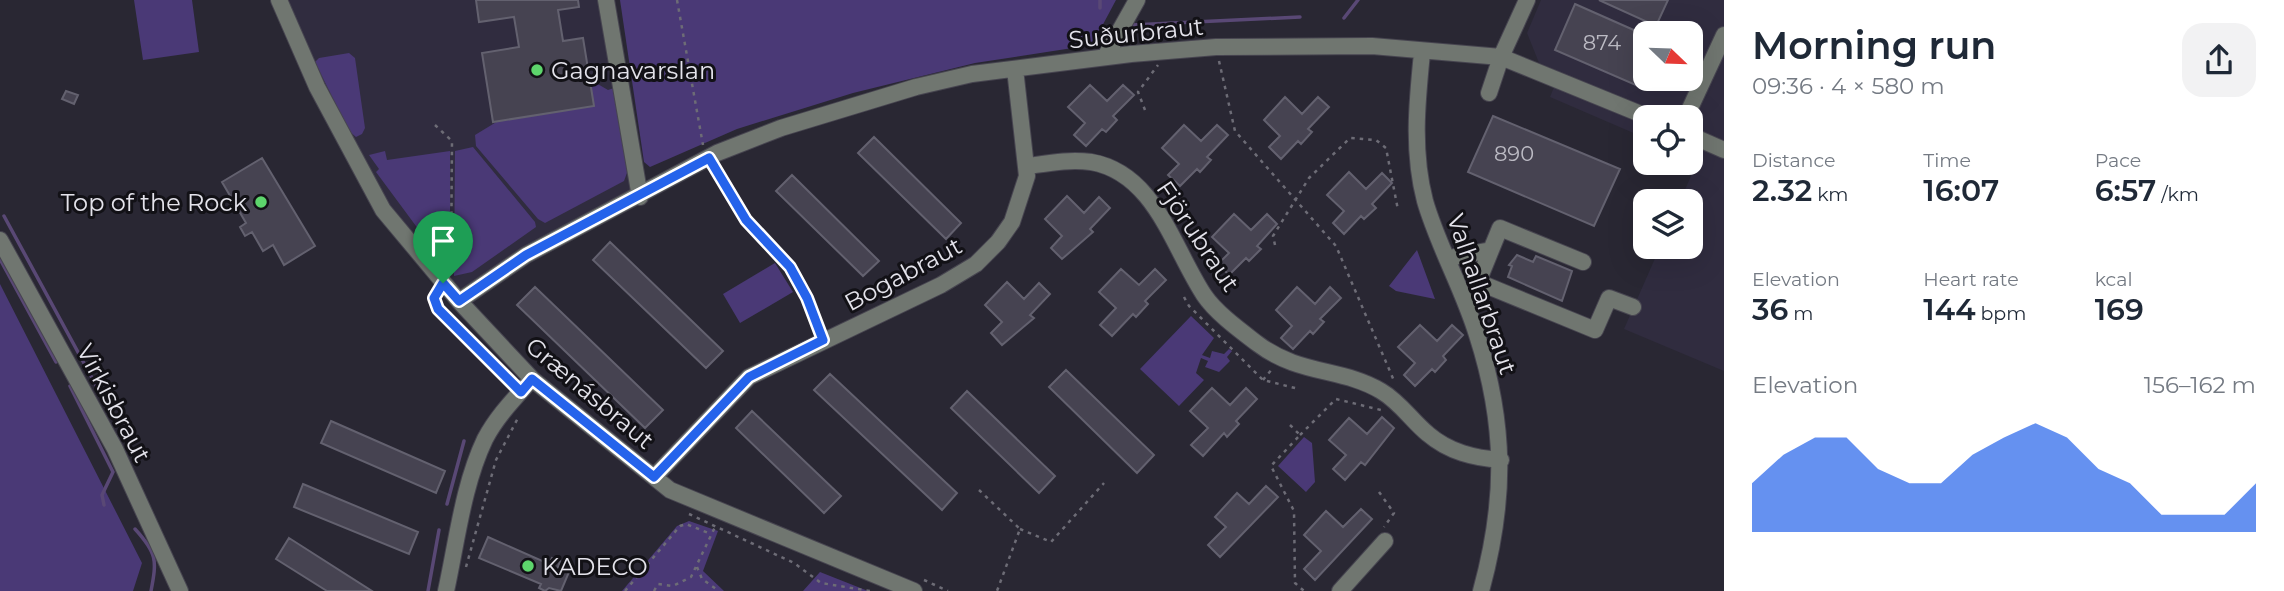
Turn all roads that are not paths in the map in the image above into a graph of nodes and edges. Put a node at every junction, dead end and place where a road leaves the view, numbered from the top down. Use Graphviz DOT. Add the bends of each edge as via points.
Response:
graph roads {
  1 [pos="279,0"];
  2 [pos="606,0"];
  3 [pos="1137,0"];
  4 [pos="1527,0"];
  5 [pos="1724,34"];
  6 [pos="1422,52"];
  7 [pos="1105,57"];
  8 [pos="1501,57"];
  9 [pos="1015,69"];
  10 [pos="1489,93"];
  11 [pos="1691,105"];
  12 [pos="1633,111"];
  13 [pos="1703,141"];
  14 [pos="1724,150"];
  15 [pos="1028,166"];
  16 [pos="640,197"];
  17 [pos="0,240"];
  18 [pos="1491,250"];
  19 [pos="1449,258"];
  20 [pos="1583,262"];
  21 [pos="459,301"];
  22 [pos="1633,307"];
  23 [pos="532,379"];
  24 [pos="1502,460"];
  25 [pos="654,477"];
  26 [pos="1385,541"];
  27 [pos="919,585"];
  28 [pos="180,591"];
  29 [pos="446,591"];
  30 [pos="1340,591"];
  31 [pos="1481,591"];
  1 -- 21 [label="street, Grænásbraut" via="317,87 383,210"];
  2 -- 16 [label="street"];
  3 -- 7 [label="street"];
  4 -- 8 [label="street"];
  5 -- 11 [label="street"];
  6 -- 7 [label="street, Suðurbraut" via="1372,46 1216,47"];
  6 -- 8 [label="street, Suðurbraut"];
  6 -- 19 [label="street, Valhallarbraut" via="1417,157 1425,202"];
  7 -- 9 [label="street, Suðurbraut"];
  8 -- 10 [label="street"];
  8 -- 12 [label="street, Suðurbraut"];
  9 -- 15 [label="street, Bogabraut"];
  9 -- 16 [label="street, Suðurbraut" via="916,86 781,128 709,158"];
  13 -- 14 [label="street"];
  15 -- 24 [label="street, Fjörubraut" via="1094,163 1128,178 1154,205 1205,297 1242,332 1303,369 1381,391 1449,448"];
  15 -- 25 [label="street, Bogabraut" via="1012,222 976,264 749,377"];
  16 -- 21 [label="street, Suðurbraut" via="526,255"];
  17 -- 28 [label="street, Virkisbraut" via="115,449"];
  18 -- 19 [label="street"];
  18 -- 20 [label="street" via="1500,228"];
  18 -- 22 [label="street" via="1478,282 1583,326 1595,330 1609,298"];
  19 -- 24 [label="street, Valhallarbraut" via="1477,334 1495,402"];
  21 -- 23 [label="street, Grænásbraut"];
  23 -- 25 [label="street, Grænásbraut"];
  23 -- 29 [label="street" via="485,439"];
  24 -- 31 [label="street, Valhallarbraut" via="1496,527"];
  25 -- 27 [label="street, Grænásbraut" via="692,500"];
  26 -- 30 [label="street"];
}
